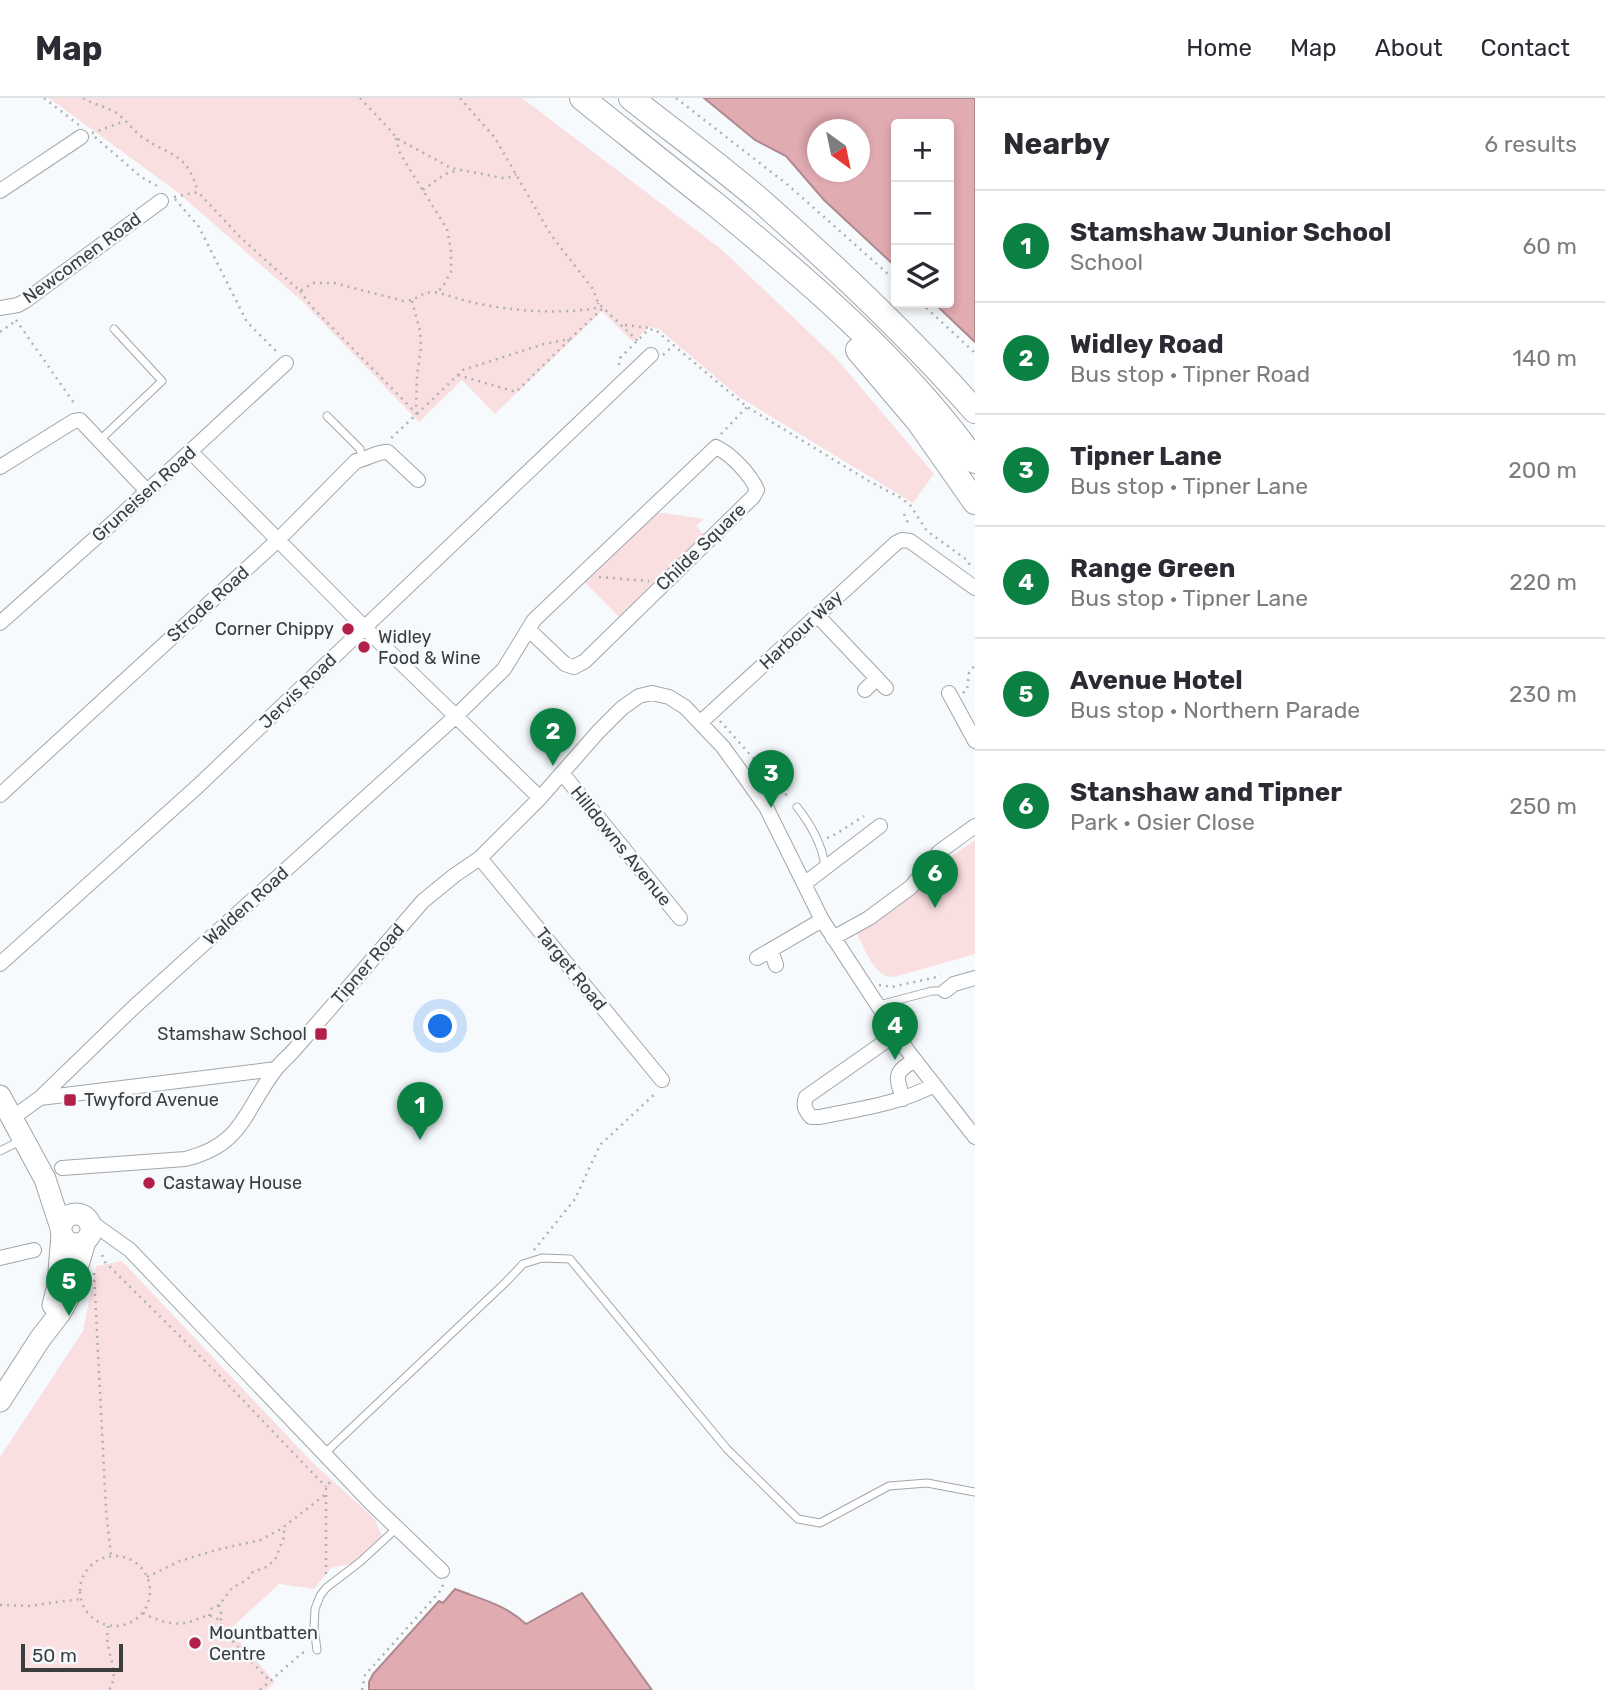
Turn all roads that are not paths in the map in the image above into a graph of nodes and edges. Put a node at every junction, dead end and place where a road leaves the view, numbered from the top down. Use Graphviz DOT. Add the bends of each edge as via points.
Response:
graph roads {
  1 [pos="582,98"];
  2 [pos="631,98"];
  3 [pos="86,135"];
  4 [pos="0,191"];
  5 [pos="167,199"];
  6 [pos="783,260"];
  7 [pos="855,286"];
  8 [pos="0,308"];
  9 [pos="114,329"];
  10 [pos="651,355"];
  11 [pos="286,363"];
  12 [pos="975,388"];
  13 [pos="975,411"];
  14 [pos="327,416"];
  15 [pos="390,439"];
  16 [pos="100,440"];
  17 [pos="190,452"];
  18 [pos="368,457"];
  19 [pos="975,461"];
  20 [pos="0,467"];
  21 [pos="418,481"];
  22 [pos="147,491"];
  23 [pos="975,502"];
  24 [pos="906,519"];
  25 [pos="278,540"];
  26 [pos="902,540"];
  27 [pos="975,588"];
  28 [pos="817,615"];
  29 [pos="2,618"];
  30 [pos="365,628"];
  31 [pos="529,630"];
  32 [pos="865,690"];
  33 [pos="949,693"];
  34 [pos="456,716"];
  35 [pos="701,722"];
  36 [pos="975,741"];
  37 [pos="562,773"];
  38 [pos="0,795"];
  39 [pos="540,798"];
  40 [pos="797,807"];
  41 [pos="880,826"];
  42 [pos="975,826"];
  43 [pos="480,858"];
  44 [pos="825,868"];
  45 [pos="953,868"];
  46 [pos="922,875"];
  47 [pos="803,884"];
  48 [pos="680,918"];
  49 [pos="822,920"];
  50 [pos="833,938"];
  51 [pos="771,950"];
  52 [pos="757,958"];
  53 [pos="0,964"];
  54 [pos="776,965"];
  55 [pos="975,978"];
  56 [pos="945,991"];
  57 [pos="878,1005"];
  58 [pos="896,1034"];
  59 [pos="915,1060"];
  60 [pos="276,1069"];
  61 [pos="662,1080"];
  62 [pos="934,1086"];
  63 [pos="0,1096"];
  64 [pos="40,1098"];
  65 [pos="903,1099"];
  66 [pos="9,1120"];
  67 [pos="975,1137"];
  68 [pos="23,1139"];
  69 [pos="0,1151"];
  70 [pos="53,1173"];
  71 [pos="62,1231"];
  72 [pos="89,1234"];
  73 [pos="34,1250"];
  74 [pos="0,1258"];
  75 [pos="40,1339"];
  76 [pos="0,1401"];
  77 [pos="324,1454"];
  78 [pos="975,1492"];
  79 [pos="397,1528"];
  80 [pos="442,1571"];
  81 [pos="317,1650"];
  1 -- 6 [label="highway"];
  2 -- 7 [label="highway" via="759,199"];
  3 -- 4 [label="street"];
  5 -- 8 [label="street, Newcomen Road" via="25,301"];
  6 -- 19 [label="highway" via="904,375"];
  6 -- 23 [label="highway" via="919,422"];
  7 -- 12 [label="highway"];
  7 -- 13 [label="highway"];
  9 -- 16 [label="lane" via="162,382"];
  10 -- 30 [label="street, Jervis Road"];
  11 -- 17 [label="street, Gruneisen Road"];
  14 -- 18 [label="lane"];
  15 -- 18 [label="street"];
  16 -- 20 [label="street" via="80,420 74,421"];
  16 -- 22 [label="street"];
  17 -- 22 [label="street, Gruneisen Road"];
  17 -- 25 [label="street"];
  18 -- 21 [label="street" via="382,451 392,454"];
  18 -- 25 [label="street, Strode Road" via="356,461"];
  22 -- 29 [label="street, Gruneisen Road"];
  24 -- 26 [label="street, Harbour Way"];
  25 -- 30 [label="street"];
  25 -- 38 [label="street, Strode Road"];
  26 -- 27 [label="street" via="910,541"];
  26 -- 28 [label="street, Harbour Way"];
  28 -- 32 [label="street" via="882,683"];
  28 -- 35 [label="street, Harbour Way"];
  30 -- 34 [label="street"];
  30 -- 53 [label="street, Jervis Road"];
  31 -- 31 [label="street, Childe Square" via="534,620 716,447 754,481 757,490 753,497 585,661 575,667 565,664"];
  31 -- 34 [label="street" via="504,670"];
  33 -- 36 [label="street" via="952,711"];
  34 -- 39 [label="street"];
  34 -- 64 [label="street, Walden Road"];
  35 -- 37 [label="street, Tipner Road" via="669,697 639,696 622,708"];
  35 -- 47 [label="street" via="766,807"];
  37 -- 39 [label="street, Tipner Road"];
  37 -- 48 [label="street, Hilldowns Avenue"];
  39 -- 43 [label="street, Tipner Road"];
  40 -- 44 [label="lane" via="818,842"];
  41 -- 44 [label="street"];
  42 -- 46 [label="street" via="939,852"];
  43 -- 60 [label="street, Tipner Road" via="422,901"];
  43 -- 61 [label="street, Target Road"];
  44 -- 47 [label="street"];
  45 -- 46 [label="lane" via="934,879"];
  46 -- 50 [label="street" via="869,918"];
  47 -- 49 [label="street"];
  49 -- 50 [label="street"];
  49 -- 51 [label="street"];
  50 -- 57 [label="street"];
  51 -- 52 [label="street"];
  51 -- 54 [label="street"];
  55 -- 56 [label="street"];
  56 -- 57 [label="lane" via="932,990"];
  57 -- 58 [label="street"];
  58 -- 59 [label="street"];
  58 -- 65 [label="street" via="806,1097 803,1105 811,1117 820,1117"];
  59 -- 62 [label="street"];
  59 -- 65 [label="street" via="898,1072"];
  60 -- 64 [label="street"];
  60 -- 70 [label="street, Tipner Road" via="230,1137 202,1155"];
  62 -- 65 [label="street"];
  62 -- 67 [label="street"];
  63 -- 66 [label="main road"];
  64 -- 66 [label="street, Walden Road"];
  66 -- 68 [label="main road"];
  68 -- 69 [label="lane"];
  68 -- 70 [label="main road"];
  70 -- 71 [label="main road"];
  70 -- 72 [label="main road"];
  71 -- 72 [label="main road" via="64,1238 76,1244"];
  71 -- 75 [label="main road" via="57,1296"];
  72 -- 75 [label="main road" via="68,1299"];
  72 -- 77 [label="street" via="130,1250"];
  73 -- 74 [label="street"];
  75 -- 76 [label="main road"];
  77 -- 78 [label="lane" via="523,1264 542,1258 570,1259 727,1449 797,1519 820,1523 888,1486 927,1483"];
  77 -- 79 [label="street"];
  79 -- 80 [label="street"];
  79 -- 81 [label="lane" via="320,1596 315,1609"];
}
